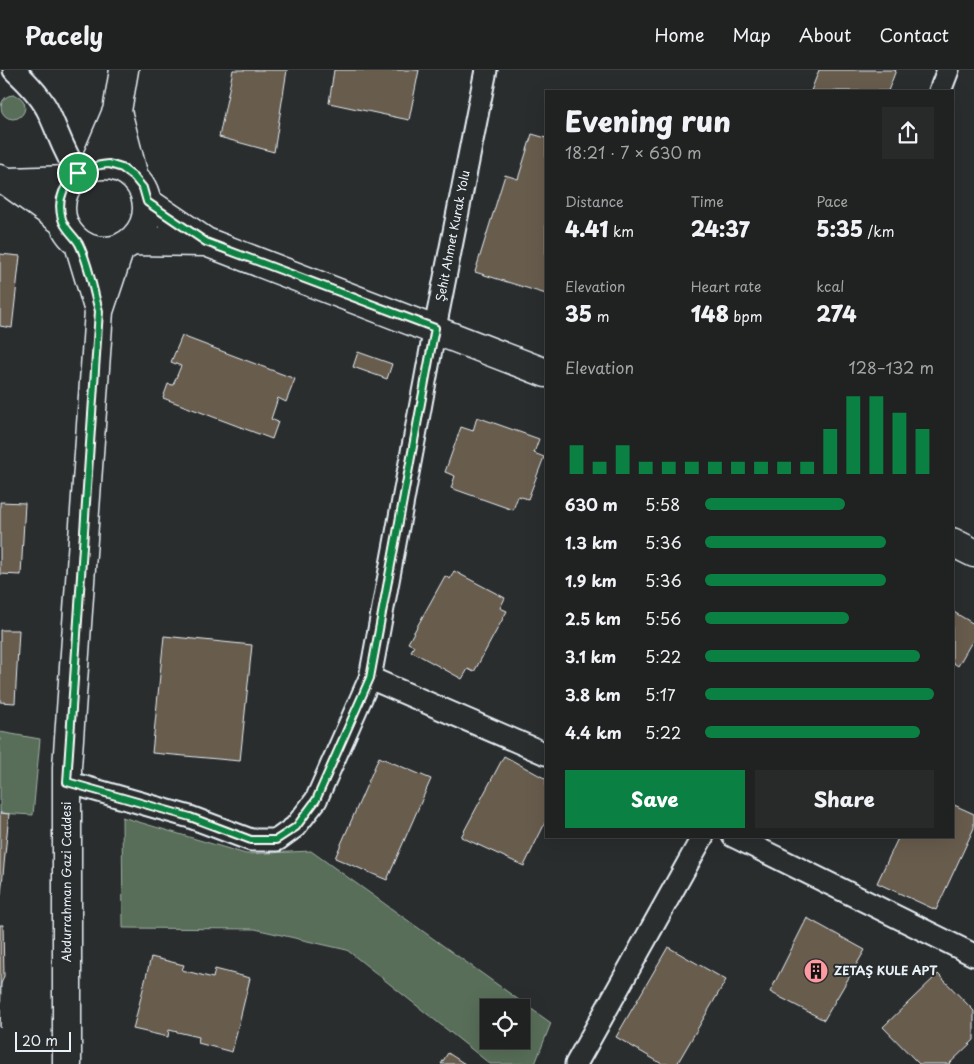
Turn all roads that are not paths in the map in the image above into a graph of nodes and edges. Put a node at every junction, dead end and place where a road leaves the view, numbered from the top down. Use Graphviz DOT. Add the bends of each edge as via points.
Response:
graph roads {
  1 [pos="14,70"];
  2 [pos="124,70"];
  3 [pos="486,70"];
  4 [pos="948,70"];
  5 [pos="940,90"];
  6 [pos="117,111"];
  7 [pos="81,173"];
  8 [pos="134,177"];
  9 [pos="4,180"];
  10 [pos="147,202"];
  11 [pos="62,220"];
  12 [pos="206,242"];
  13 [pos="79,244"];
  14 [pos="126,245"];
  15 [pos="99,311"];
  16 [pos="435,328"];
  17 [pos="545,373"];
  18 [pos="954,543"];
  19 [pos="974,553"];
  20 [pos="370,678"];
  21 [pos="545,754"];
  22 [pos="67,782"];
  23 [pos="701,838"];
  24 [pos="738,838"];
  25 [pos="974,955"];
  26 [pos="67,1064"];
  27 [pos="576,1064"];
  1 -- 7 [label="street" via="37,93 66,157"];
  2 -- 6 [label="street"];
  3 -- 16 [label="street, Şehit Ahmet Kurak Yolu"];
  4 -- 5 [label="street"];
  6 -- 7 [label="street"];
  6 -- 8 [label="street"];
  7 -- 8 [label="street" via="109,164"];
  7 -- 9 [label="street"];
  7 -- 11 [label="street" via="63,192"];
  8 -- 10 [label="street" via="143,188"];
  9 -- 11 [label="street"];
  10 -- 12 [label="street"];
  10 -- 14 [label="street" via="141,230"];
  11 -- 13 [label="street" via="68,233"];
  12 -- 14 [label="street"];
  12 -- 16 [label="street"];
  13 -- 14 [label="street" via="92,250 106,251"];
  13 -- 15 [label="street, Abdurrahman Gazi Caddesi"];
  14 -- 15 [label="street, Abdurrahman Gazi Caddesi"];
  15 -- 22 [label="street, Abdurrahman Gazi Caddesi"];
  16 -- 17 [label="street"];
  16 -- 20 [label="street, Şehit Ahmet Kurak Yolu"];
  18 -- 19 [label="street"];
  20 -- 21 [label="street"];
  20 -- 22 [label="street, Şehit Ahmet Kurak Yolu" via="316,800 296,827 276,840 251,840 190,817"];
  22 -- 26 [label="street, Abdurrahman Gazi Caddesi"];
  23 -- 27 [label="street"];
  24 -- 25 [label="street"];
}
